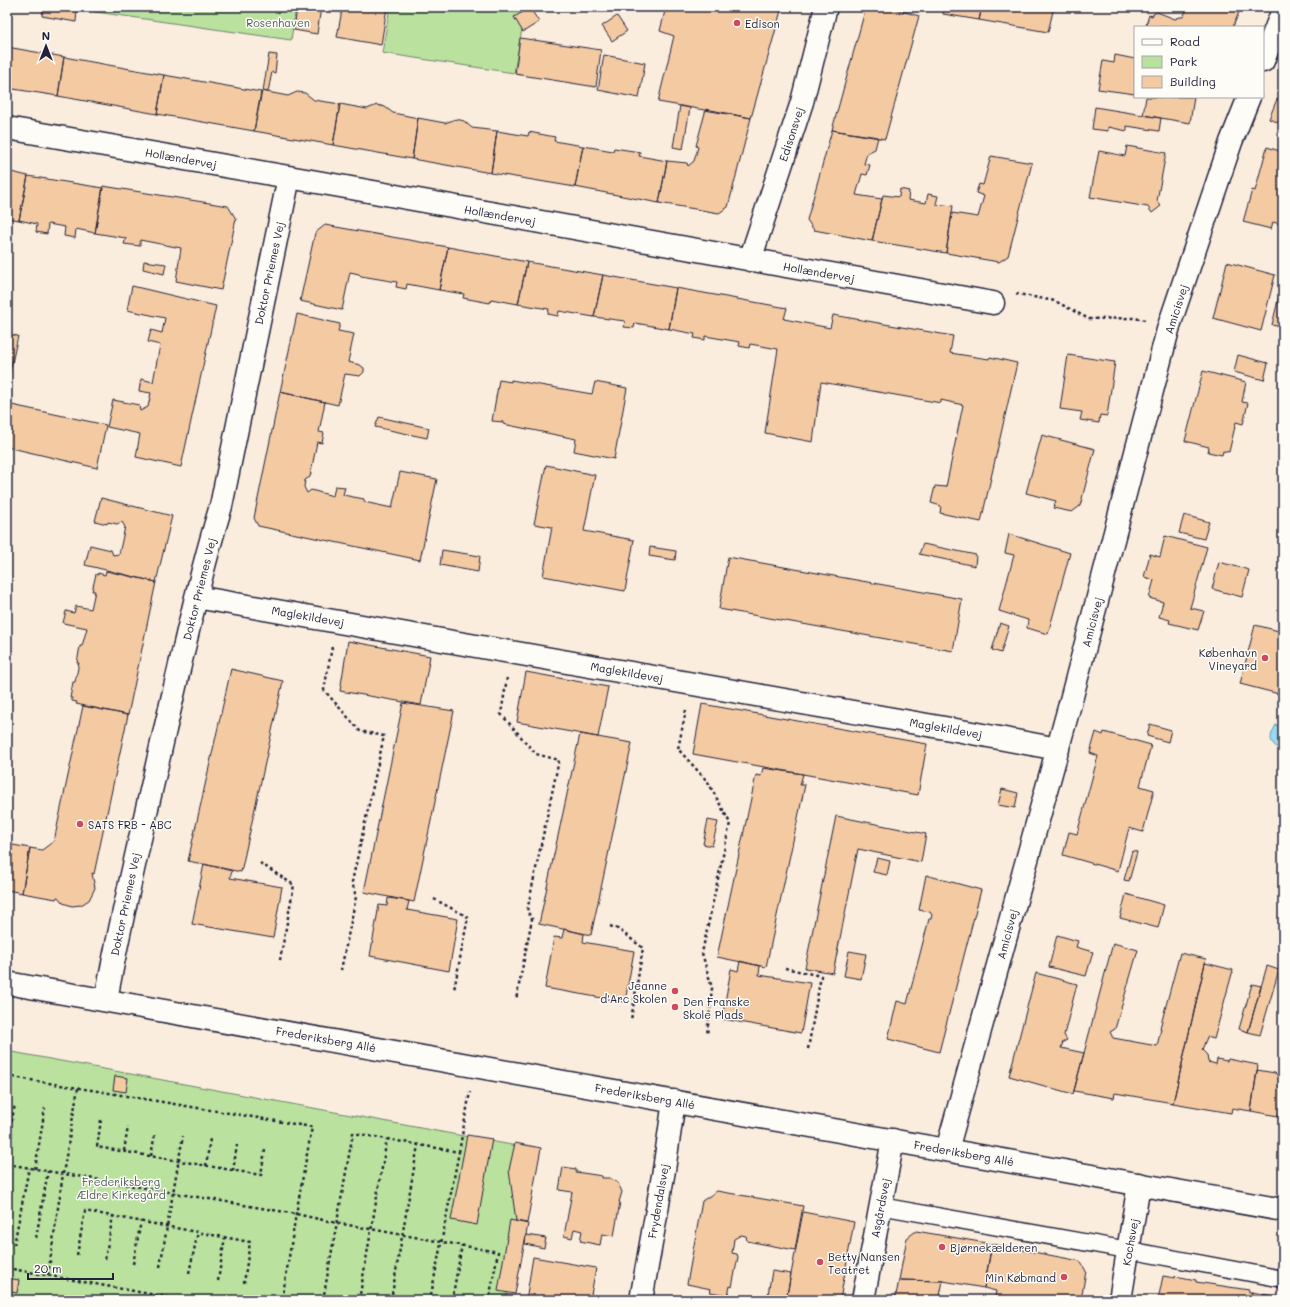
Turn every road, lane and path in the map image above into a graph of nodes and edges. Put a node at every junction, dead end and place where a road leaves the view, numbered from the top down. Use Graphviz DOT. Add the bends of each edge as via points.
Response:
graph roads {
  1 [pos="826,7"];
  2 [pos="1283,10"];
  3 [pos="1264,58"];
  4 [pos="1249,98"];
  5 [pos="7,128"];
  6 [pos="288,177"];
  7 [pos="750,260"];
  8 [pos="993,303"];
  9 [pos="1170,326"];
  10 [pos="196,597"];
  11 [pos="336,621"];
  12 [pos="512,652"];
  13 [pos="691,683"];
  14 [pos="1058,749"];
  15 [pos="260,862"];
  16 [pos="434,899"];
  17 [pos="610,926"];
  18 [pos="280,960"];
  19 [pos="784,968"];
  20 [pos="341,970"];
  21 [pos="7,982"];
  22 [pos="454,990"];
  23 [pos="106,1000"];
  24 [pos="516,1000"];
  25 [pos="631,1020"];
  26 [pos="707,1035"];
  27 [pos="808,1052"];
  28 [pos="476,1066"];
  29 [pos="7,1076"];
  30 [pos="78,1088"];
  31 [pos="674,1101"];
  32 [pos="15,1104"];
  33 [pos="45,1108"];
  34 [pos="101,1120"];
  35 [pos="128,1127"];
  36 [pos="156,1133"];
  37 [pos="183,1136"];
  38 [pos="210,1139"];
  39 [pos="387,1139"];
  40 [pos="893,1140"];
  41 [pos="7,1145"];
  42 [pos="237,1145"];
  43 [pos="418,1145"];
  44 [pos="266,1150"];
  45 [pos="947,1150"];
  46 [pos="124,1151"];
  47 [pos="459,1152"];
  48 [pos="152,1156"];
  49 [pos="178,1161"];
  50 [pos="7,1164"];
  51 [pos="206,1166"];
  52 [pos="29,1168"];
  53 [pos="35,1169"];
  54 [pos="48,1171"];
  55 [pos="233,1171"];
  56 [pos="63,1174"];
  57 [pos="1139,1184"];
  58 [pos="174,1193"];
  59 [pos="880,1206"];
  60 [pos="1283,1210"];
  61 [pos="296,1214"];
  62 [pos="113,1216"];
  63 [pos="141,1221"];
  64 [pos="337,1223"];
  65 [pos="168,1226"];
  66 [pos="372,1229"];
  67 [pos="198,1232"];
  68 [pos="402,1235"];
  69 [pos="225,1237"];
  70 [pos="36,1238"];
  71 [pos="442,1242"];
  72 [pos="14,1245"];
  73 [pos="462,1245"];
  74 [pos="1128,1250"];
  75 [pos="77,1255"];
  76 [pos="104,1259"];
  77 [pos="133,1264"];
  78 [pos="160,1267"];
  79 [pos="7,1268"];
  80 [pos="189,1273"];
  81 [pos="48,1275"];
  82 [pos="1283,1279"];
  83 [pos="218,1281"];
  84 [pos="244,1283"];
  85 [pos="183,1300"];
  86 [pos="282,1300"];
  87 [pos="323,1300"];
  88 [pos="359,1300"];
  89 [pos="391,1300"];
  90 [pos="430,1300"];
  91 [pos="452,1300"];
  92 [pos="489,1300"];
  93 [pos="641,1300"];
  94 [pos="863,1300"];
  95 [pos="1120,1300"];
  1 -- 7 [label="street, Edisonsvej" via="802,102"];
  2 -- 3 [label="street"];
  4 -- 9 [label="street, Amicisvej" via="1231,142"];
  5 -- 6 [label="street, Hollændervej"];
  6 -- 7 [label="street, Hollændervej"];
  6 -- 10 [label="street, Doktor Priemes Vej" via="221,506"];
  7 -- 8 [label="street, Hollændervej"];
  8 -- 9 [label="path" via="1018,294 1056,301 1089,319 1133,318"];
  9 -- 14 [label="street, Amicisvej"];
  10 -- 11 [label="street, Maglekildevej"];
  10 -- 23 [label="street, Doktor Priemes Vej" via="119,930"];
  11 -- 12 [label="street, Maglekildevej"];
  11 -- 20 [label="path" via="324,690 360,732 384,736 352,882 356,897"];
  12 -- 13 [label="street, Maglekildevej"];
  12 -- 24 [label="path" via="501,714 536,754 559,760 527,911 532,920"];
  13 -- 14 [label="street, Maglekildevej"];
  13 -- 26 [label="path" via="678,749 708,782 730,823 702,953 712,988"];
  14 -- 45 [label="street, Amicisvej"];
  15 -- 18 [label="path" via="294,885"];
  16 -- 22 [label="path" via="468,917"];
  17 -- 25 [label="path" via="643,948"];
  19 -- 27 [label="path" via="821,976"];
  21 -- 23 [label="street, Frederiksberg Allé"];
  23 -- 28 [label="street, Frederiksberg Allé"];
  28 -- 31 [label="street, Frederiksberg Allé"];
  28 -- 47 [label="path"];
  29 -- 30 [label="path"];
  30 -- 56 [label="path"];
  30 -- 61 [label="path" via="312,1127"];
  31 -- 40 [label="street, Frederiksberg Allé"];
  31 -- 93 [label="street, Frydendalsvej"];
  32 -- 41 [label="path"];
  33 -- 53 [label="path"];
  34 -- 46 [label="path" via="97,1147"];
  35 -- 46 [label="path"];
  36 -- 48 [label="path"];
  37 -- 49 [label="path"];
  38 -- 51 [label="path"];
  39 -- 43 [label="path"];
  39 -- 64 [label="path" via="353,1133"];
  39 -- 66 [label="path"];
  40 -- 45 [label="street, Frederiksberg Allé"];
  40 -- 59 [label="street, Asgårdsvej"];
  42 -- 55 [label="path"];
  43 -- 47 [label="path"];
  43 -- 68 [label="path"];
  44 -- 55 [label="path" via="261,1175"];
  45 -- 57 [label="street, Frederiksberg Allé"];
  46 -- 48 [label="path"];
  47 -- 71 [label="path"];
  48 -- 49 [label="path"];
  49 -- 51 [label="path"];
  49 -- 58 [label="path"];
  50 -- 52 [label="path"];
  51 -- 55 [label="path"];
  52 -- 53 [label="path"];
  52 -- 72 [label="path"];
  53 -- 54 [label="path"];
  54 -- 56 [label="path"];
  54 -- 70 [label="path"];
  56 -- 58 [label="path"];
  56 -- 81 [label="path"];
  57 -- 60 [label="street, Frederiksberg Allé"];
  57 -- 74 [label="street, Kochsvej"];
  58 -- 61 [label="path"];
  58 -- 65 [label="path"];
  59 -- 74 [label="lane"];
  59 -- 94 [label="street, Asgårdsvej"];
  61 -- 64 [label="path"];
  61 -- 86 [label="path"];
  62 -- 63 [label="path"];
  62 -- 75 [label="path" via="85,1211"];
  62 -- 76 [label="path"];
  63 -- 65 [label="path"];
  63 -- 77 [label="path"];
  64 -- 66 [label="path"];
  64 -- 87 [label="path"];
  65 -- 67 [label="path"];
  65 -- 78 [label="path"];
  66 -- 68 [label="path"];
  66 -- 88 [label="path"];
  67 -- 69 [label="path"];
  67 -- 80 [label="path"];
  68 -- 71 [label="path"];
  68 -- 89 [label="path"];
  69 -- 83 [label="path"];
  69 -- 84 [label="path" via="250,1242"];
  71 -- 73 [label="path"];
  71 -- 90 [label="path"];
  73 -- 91 [label="path"];
  73 -- 92 [label="path" via="498,1252"];
  74 -- 82 [label="lane"];
  74 -- 95 [label="street, Kochsvej"];
  79 -- 81 [label="path"];
  81 -- 85 [label="path"];
}
